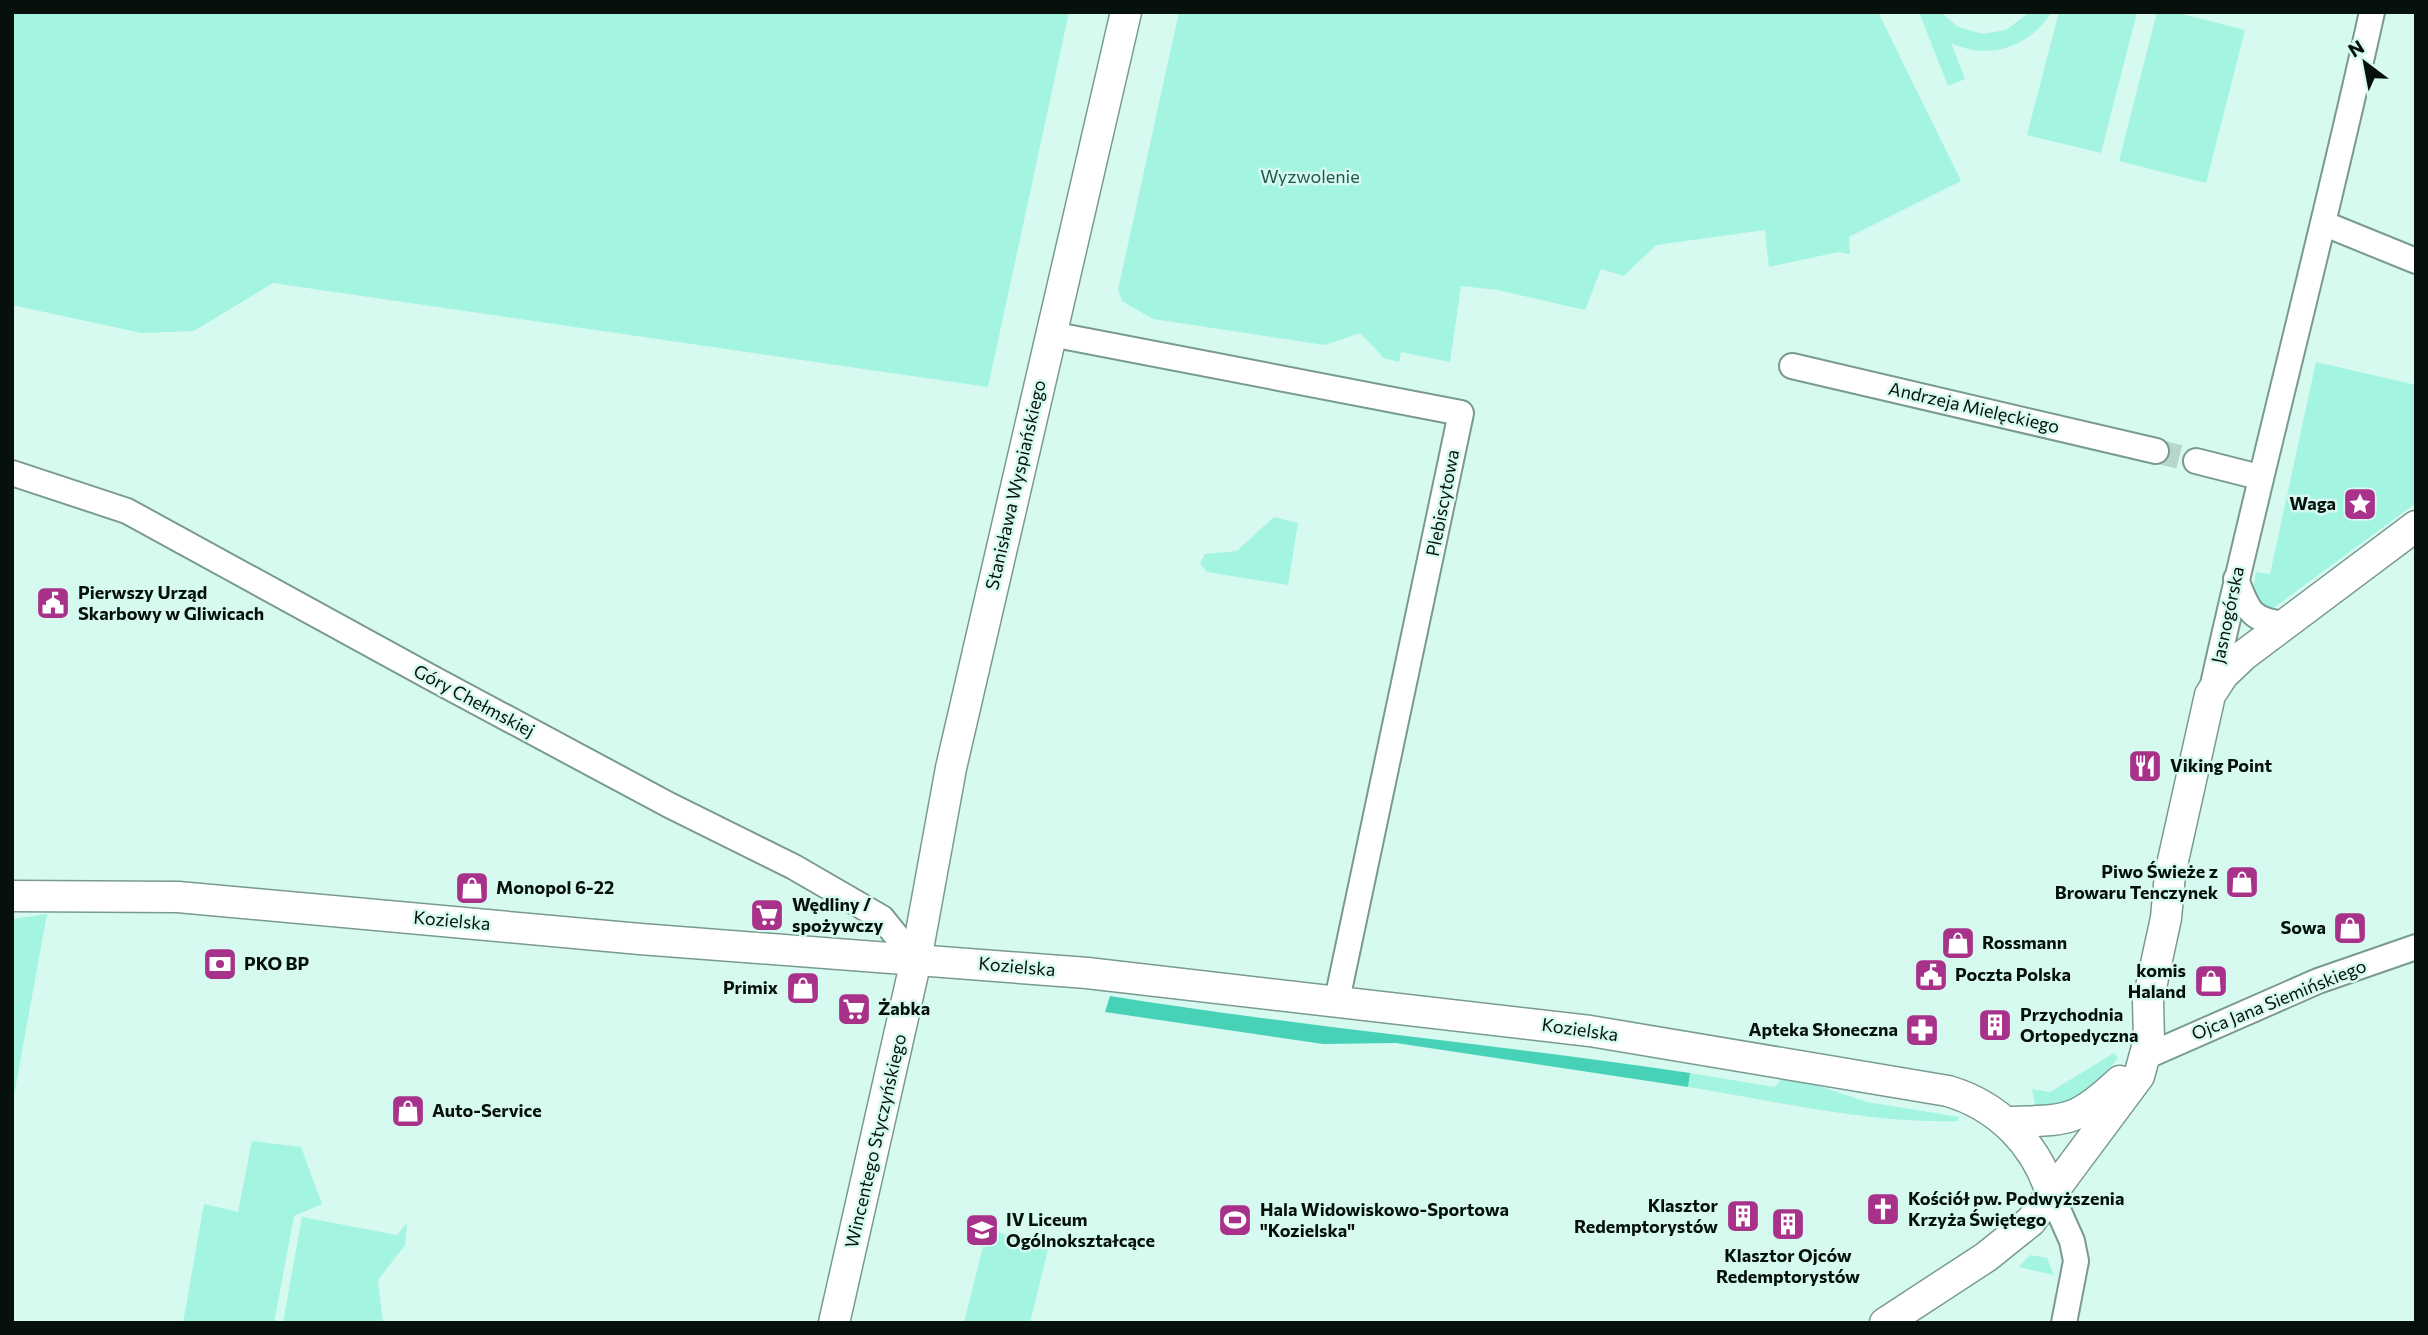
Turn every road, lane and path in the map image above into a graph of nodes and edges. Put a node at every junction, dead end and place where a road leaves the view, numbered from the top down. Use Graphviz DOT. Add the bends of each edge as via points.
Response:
graph roads {
  1 [pos="1126,12"];
  2 [pos="2372,12"];
  3 [pos="2325,224"];
  4 [pos="2416,261"];
  5 [pos="1051,334"];
  6 [pos="1792,366"];
  7 [pos="2156,451"];
  8 [pos="2196,461"];
  9 [pos="12,473"];
  10 [pos="2259,477"];
  11 [pos="2416,526"];
  12 [pos="2236,579"];
  13 [pos="2286,624"];
  14 [pos="2210,695"];
  15 [pos="12,896"];
  16 [pos="2416,947"];
  17 [pos="916,960"];
  18 [pos="1337,1000"];
  19 [pos="2145,1058"];
  20 [pos="2008,1122"];
  21 [pos="2052,1196"];
  22 [pos="834,1323"];
  23 [pos="1885,1323"];
  24 [pos="2064,1323"];
  1 -- 5 [label="street, Stanisława Wyspiańskiego"];
  2 -- 3 [label="street, Jasnogórska"];
  3 -- 4 [label="street"];
  3 -- 10 [label="street, Jasnogórska"];
  5 -- 17 [label="street, Stanisława Wyspiańskiego" via="951,768"];
  5 -- 18 [label="street, Plebiscytowa" via="1461,413"];
  6 -- 7 [label="street, Andrzeja Mielęckiego"];
  8 -- 10 [label="street"];
  9 -- 17 [label="street, Góry Chełmskiej" via="128,511 621,779 794,867 882,918"];
  10 -- 12 [label="street, Jasnogórska"];
  11 -- 13 [label="street"];
  12 -- 13 [label="street" via="2246,606 2257,618"];
  12 -- 14 [label="street, Jasnogórska"];
  13 -- 14 [label="street" via="2223,675"];
  14 -- 19 [label="street, Jasnogórska" via="2170,874 2166,918 2148,1002 2150,1031"];
  15 -- 17 [label="street, Kozielska" via="178,897"];
  16 -- 19 [label="street, Ojca Jana Siemińskiego" via="2319,981"];
  17 -- 18 [label="street, Kozielska" via="1087,972"];
  17 -- 22 [label="street, Wincentego Styczyńskiego"];
  18 -- 20 [label="street, Kozielska" via="1590,1031 1948,1091 1972,1098"];
  19 -- 20 [label="street" via="2076,1117"];
  19 -- 21 [label="street, Jasnogórska" via="2132,1088"];
  20 -- 21 [label="street, Kozielska" via="2045,1175"];
  21 -- 23 [label="street, Jasnogórska" via="2011,1239"];
  21 -- 24 [label="street" via="2077,1261"];
}
